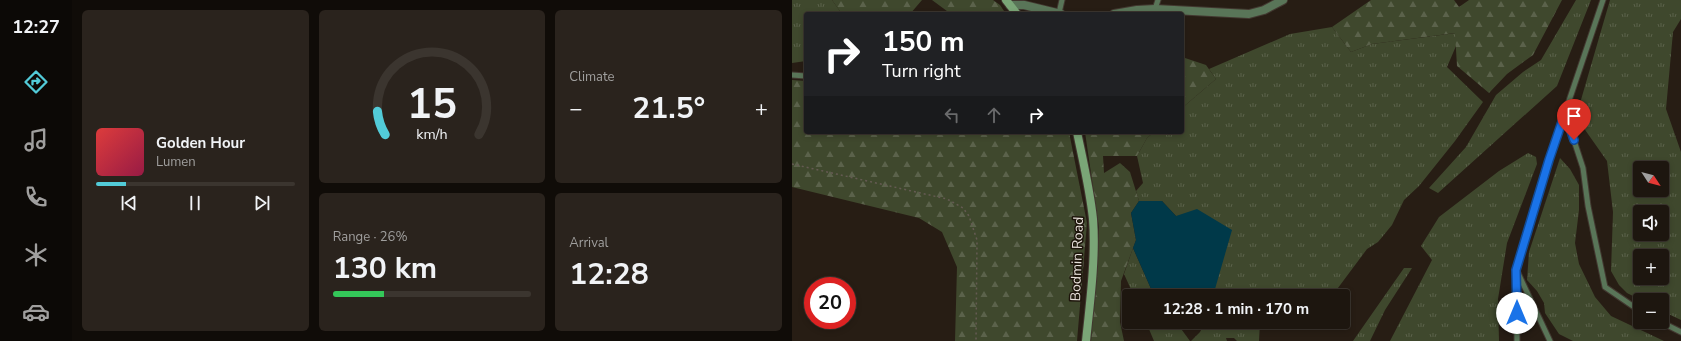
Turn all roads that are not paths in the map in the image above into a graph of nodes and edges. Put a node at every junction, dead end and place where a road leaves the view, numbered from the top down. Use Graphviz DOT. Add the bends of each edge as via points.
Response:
graph roads {
  1 [pos="1062,0"];
  2 [pos="1158,0"];
  3 [pos="1283,0"];
  4 [pos="1603,0"];
  5 [pos="1008,2"];
  6 [pos="1155,10"];
  7 [pos="1016,12"];
  8 [pos="1053,12"];
  9 [pos="1060,12"];
  10 [pos="1126,12"];
  11 [pos="792,75"];
  12 [pos="804,76"];
  13 [pos="1565,113"];
  14 [pos="1076,134"];
  15 [pos="1516,270"];
  16 [pos="1633,306"];
  17 [pos="1669,326"];
  18 [pos="1681,332"];
  19 [pos="1086,341"];
  20 [pos="1517,341"];
  21 [pos="1550,341"];
  1 -- 9 [label="lane"];
  2 -- 6 [label="lane"];
  3 -- 6 [label="street" via="1264,10 1249,14"];
  4 -- 13 [label="lane"];
  5 -- 7 [label="main road"];
  5 -- 8 [label="street"];
  6 -- 10 [label="street"];
  11 -- 12 [label="lane"];
  13 -- 15 [label="lane"];
  13 -- 16 [label="lane" via="1583,168 1605,287"];
  14 -- 19 [label="main road, Bodmin Road" via="1093,220"];
  15 -- 20 [label="lane"];
  15 -- 21 [label="lane"];
  17 -- 18 [label="lane"];
}
